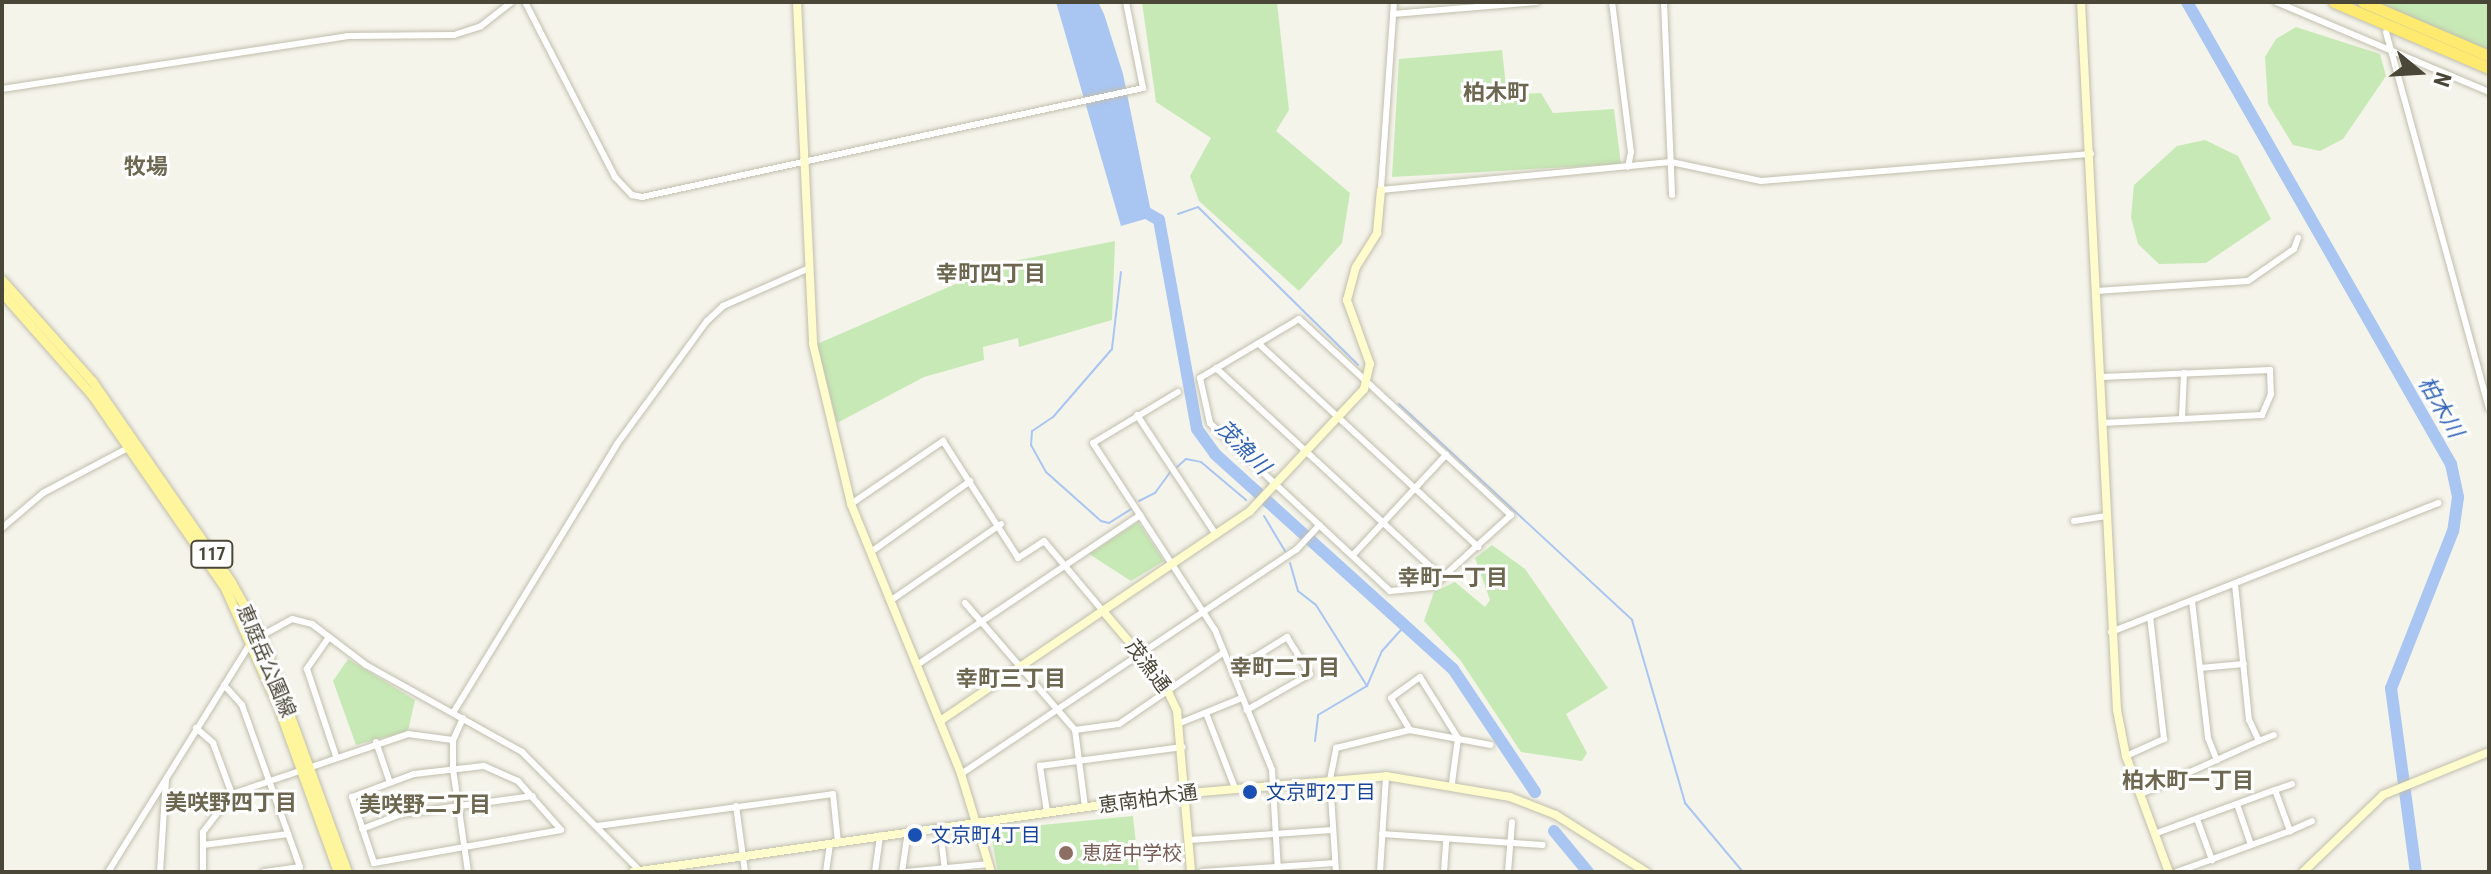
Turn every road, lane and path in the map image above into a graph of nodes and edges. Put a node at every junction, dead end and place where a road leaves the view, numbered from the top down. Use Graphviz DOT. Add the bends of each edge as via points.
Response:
graph roads {
  1 [pos="512,2"];
  2 [pos="525,2"];
  3 [pos="797,2"];
  4 [pos="1126,2"];
  5 [pos="1394,2"];
  6 [pos="1536,2"];
  7 [pos="1612,2"];
  8 [pos="1664,2"];
  9 [pos="2081,2"];
  10 [pos="2276,2"];
  11 [pos="2334,2"];
  12 [pos="2363,2"];
  13 [pos="1518,3"];
  14 [pos="1393,14"];
  15 [pos="2386,32"];
  16 [pos="2390,50"];
  17 [pos="2489,56"];
  18 [pos="2489,68"];
  19 [pos="2,89"];
  20 [pos="2489,92"];
  21 [pos="2091,154"];
  22 [pos="804,162"];
  23 [pos="1671,162"];
  24 [pos="1628,167"];
  25 [pos="1381,190"];
  26 [pos="1672,195"];
  27 [pos="2298,238"];
  28 [pos="807,269"];
  29 [pos="2,280"];
  30 [pos="2096,291"];
  31 [pos="2,293"];
  32 [pos="1259,344"];
  33 [pos="1216,368"];
  34 [pos="2184,373"];
  35 [pos="2101,377"];
  36 [pos="1368,381"];
  37 [pos="1178,392"];
  38 [pos="2489,408"];
  39 [pos="1137,415"];
  40 [pos="1338,417"];
  41 [pos="2182,417"];
  42 [pos="2102,423"];
  43 [pos="132,445"];
  44 [pos="1306,451"];
  45 [pos="1446,455"];
  46 [pos="970,481"];
  47 [pos="1274,486"];
  48 [pos="1415,489"];
  49 [pos="2439,503"];
  50 [pos="851,504"];
  51 [pos="1140,515"];
  52 [pos="2105,516"];
  53 [pos="2074,521"];
  54 [pos="1001,524"];
  55 [pos="1383,524"];
  56 [pos="1318,526"];
  57 [pos="2,528"];
  58 [pos="1216,535"];
  59 [pos="1478,547"];
  60 [pos="871,552"];
  61 [pos="1353,555"];
  62 [pos="1172,564"];
  63 [pos="1064,565"];
  64 [pos="1443,578"];
  65 [pos="2235,585"];
  66 [pos="890,601"];
  67 [pos="2192,601"];
  68 [pos="965,603"];
  69 [pos="1103,611"];
  70 [pos="1202,611"];
  71 [pos="2150,617"];
  72 [pos="981,622"];
  73 [pos="2111,632"];
  74 [pos="329,637"];
  75 [pos="256,638"];
  76 [pos="1224,652"];
  77 [pos="1140,653"];
  78 [pos="2244,664"];
  79 [pos="917,665"];
  80 [pos="1020,667"];
  81 [pos="2200,668"];
  82 [pos="1232,671"];
  83 [pos="224,685"];
  84 [pos="1169,691"];
  85 [pos="1242,698"];
  86 [pos="1057,709"];
  87 [pos="1247,710"];
  88 [pos="453,713"];
  89 [pos="1206,713"];
  90 [pos="463,718"];
  91 [pos="940,721"];
  92 [pos="1180,723"];
  93 [pos="196,728"];
  94 [pos="1075,730"];
  95 [pos="1410,730"];
  96 [pos="2274,735"];
  97 [pos="1458,738"];
  98 [pos="453,740"];
  99 [pos="2259,741"];
  100 [pos="376,742"];
  101 [pos="1491,745"];
  102 [pos="1183,747"];
  103 [pos="2489,752"];
  104 [pos="336,756"];
  105 [pos="2126,756"];
  106 [pos="2217,760"];
  107 [pos="1079,761"];
  108 [pos="305,768"];
  109 [pos="453,769"];
  110 [pos="961,774"];
  111 [pos="167,776"];
  112 [pos="1386,776"];
  113 [pos="271,780"];
  114 [pos="389,780"];
  115 [pos="1330,780"];
  116 [pos="1452,783"];
  117 [pos="2292,784"];
  118 [pos="1273,785"];
  119 [pos="1235,788"];
  120 [pos="2275,790"];
  121 [pos="232,794"];
  122 [pos="1186,794"];
  123 [pos="2141,794"];
  124 [pos="533,796"];
  125 [pos="2237,804"];
  126 [pos="459,806"];
  127 [pos="736,806"];
  128 [pos="1085,807"];
  129 [pos="1047,812"];
  130 [pos="2197,819"];
  131 [pos="2312,821"];
  132 [pos="1512,822"];
  133 [pos="978,823"];
  134 [pos="597,826"];
  135 [pos="940,828"];
  136 [pos="362,829"];
  137 [pos="1332,830"];
  138 [pos="908,831"];
  139 [pos="2290,831"];
  140 [pos="288,834"];
  141 [pos="1276,834"];
  142 [pos="1382,834"];
  143 [pos="2154,834"];
  144 [pos="880,835"];
  145 [pos="1189,840"];
  146 [pos="1446,840"];
  147 [pos="834,842"];
  148 [pos="464,844"];
  149 [pos="1510,844"];
  150 [pos="203,845"];
  151 [pos="1543,845"];
  152 [pos="2251,845"];
  153 [pos="742,855"];
  154 [pos="2212,860"];
  155 [pos="1335,863"];
  156 [pos="990,868"];
  157 [pos="1278,870"];
  158 [pos="945,871"];
  159 [pos="108,872"];
  160 [pos="160,872"];
  161 [pos="203,872"];
  162 [pos="263,872"];
  163 [pos="338,872"];
  164 [pos="347,872"];
  165 [pos="468,872"];
  166 [pos="633,872"];
  167 [pos="641,872"];
  168 [pos="745,872"];
  169 [pos="826,872"];
  170 [pos="875,872"];
  171 [pos="904,872"];
  172 [pos="1191,872"];
  173 [pos="1202,872"];
  174 [pos="1336,872"];
  175 [pos="1380,872"];
  176 [pos="1444,872"];
  177 [pos="1508,872"];
  178 [pos="1646,872"];
  179 [pos="2169,872"];
  180 [pos="2177,872"];
  181 [pos="2303,872"];
  1 -- 19 [label="street" via="481,26 454,35 347,36"];
  2 -- 22 [label="street" via="615,177 632,195"];
  3 -- 22 [label="street"];
  4 -- 22 [label="street" via="1143,88"];
  5 -- 14 [label="street"];
  6 -- 13 [label="street"];
  7 -- 24 [label="street" via="1631,152"];
  8 -- 23 [label="street"];
  9 -- 21 [label="street"];
  10 -- 16 [label="street"];
  11 -- 18 [label="highway"];
  12 -- 17 [label="highway"];
  13 -- 14 [label="street"];
  14 -- 25 [label="street"];
  15 -- 16 [label="street"];
  16 -- 20 [label="street"];
  16 -- 38 [label="street"];
  21 -- 23 [label="street" via="1761,181"];
  21 -- 30 [label="street"];
  22 -- 28 [label="street"];
  23 -- 24 [label="street"];
  23 -- 26 [label="street"];
  24 -- 25 [label="street"];
  25 -- 36 [label="street" via="1377,233 1356,267 1347,300 1370,364"];
  27 -- 30 [label="street" via="2294,249 2248,281"];
  28 -- 50 [label="street" via="813,344"];
  28 -- 88 [label="street" via="723,306 707,321 617,444"];
  29 -- 43 [label="main road, 恵庭岳公園線 / 117"];
  30 -- 35 [label="street"];
  31 -- 43 [label="main road, 恵庭岳公園線 / 117"];
  32 -- 33 [label="street"];
  32 -- 36 [label="street" via="1302,320"];
  32 -- 40 [label="street"];
  33 -- 44 [label="street"];
  33 -- 47 [label="street" via="1200,378 1210,423"];
  34 -- 35 [label="street"];
  34 -- 41 [label="street"];
  34 -- 41 [label="street" via="2270,370 2271,394 2262,415"];
  35 -- 42 [label="street"];
  36 -- 40 [label="street"];
  36 -- 45 [label="street"];
  37 -- 39 [label="street"];
  39 -- 51 [label="street" via="1093,443"];
  39 -- 58 [label="street"];
  40 -- 44 [label="street"];
  40 -- 48 [label="street"];
  41 -- 42 [label="street"];
  42 -- 52 [label="street"];
  43 -- 57 [label="street" via="43,493"];
  43 -- 75 [label="main road, 恵庭岳公園線 / 117"];
  44 -- 47 [label="street"];
  44 -- 55 [label="street"];
  45 -- 48 [label="street"];
  45 -- 59 [label="street" via="1511,515"];
  46 -- 50 [label="street" via="943,441"];
  46 -- 54 [label="street"];
  46 -- 60 [label="street"];
  47 -- 56 [label="street"];
  47 -- 58 [label="street"];
  48 -- 55 [label="street"];
  48 -- 59 [label="street"];
  49 -- 65 [label="street"];
  50 -- 60 [label="street"];
  51 -- 62 [label="street"];
  51 -- 63 [label="street"];
  52 -- 53 [label="street"];
  52 -- 73 [label="street"];
  54 -- 63 [label="street" via="1018,558 1044,541"];
  54 -- 66 [label="street"];
  55 -- 61 [label="street"];
  55 -- 64 [label="street"];
  56 -- 61 [label="street"];
  56 -- 70 [label="street" via="1305,542"];
  58 -- 62 [label="street"];
  59 -- 64 [label="street"];
  60 -- 66 [label="street"];
  61 -- 64 [label="street" via="1390,591 1423,589"];
  62 -- 69 [label="street"];
  62 -- 70 [label="street"];
  63 -- 69 [label="street"];
  63 -- 72 [label="street"];
  65 -- 67 [label="street"];
  65 -- 78 [label="street"];
  66 -- 79 [label="street"];
  67 -- 71 [label="street"];
  67 -- 81 [label="street"];
  68 -- 72 [label="street"];
  69 -- 77 [label="street, 茂漁通"];
  69 -- 80 [label="street"];
  70 -- 76 [label="street"];
  70 -- 77 [label="street"];
  71 -- 73 [label="street"];
  71 -- 105 [label="street" via="2164,739"];
  72 -- 79 [label="street"];
  72 -- 80 [label="street"];
  73 -- 105 [label="street"];
  74 -- 75 [label="street" via="300,619"];
  74 -- 88 [label="street" via="366,665"];
  74 -- 104 [label="street" via="307,669"];
  75 -- 83 [label="street"];
  75 -- 108 [label="main road, 恵庭岳公園線 / 117"];
  76 -- 82 [label="street"];
  76 -- 84 [label="street"];
  77 -- 84 [label="street, 茂漁通"];
  77 -- 86 [label="street"];
  78 -- 81 [label="street"];
  78 -- 99 [label="street" via="2249,720"];
  79 -- 91 [label="street"];
  80 -- 86 [label="street"];
  80 -- 91 [label="street"];
  81 -- 106 [label="street"];
  82 -- 85 [label="street"];
  82 -- 87 [label="street" via="1287,637 1310,674"];
  83 -- 93 [label="street"];
  83 -- 113 [label="street" via="242,705"];
  84 -- 92 [label="street, 茂漁通"];
  84 -- 94 [label="street" via="1119,724"];
  85 -- 87 [label="street"];
  85 -- 89 [label="street"];
  86 -- 94 [label="street"];
  86 -- 110 [label="street"];
  87 -- 118 [label="street"];
  88 -- 90 [label="street"];
  89 -- 92 [label="street"];
  89 -- 119 [label="street"];
  90 -- 98 [label="street"];
  90 -- 134 [label="street" via="538,764"];
  91 -- 110 [label="street"];
  92 -- 102 [label="street, 茂漁通"];
  93 -- 111 [label="street"];
  93 -- 121 [label="street" via="213,743"];
  94 -- 107 [label="street"];
  95 -- 97 [label="street"];
  95 -- 97 [label="street" via="1391,698 1420,677"];
  95 -- 115 [label="street" via="1336,748"];
  96 -- 99 [label="street"];
  97 -- 101 [label="street"];
  97 -- 116 [label="street"];
  98 -- 100 [label="street" via="408,734"];
  98 -- 109 [label="street"];
  99 -- 106 [label="street"];
  100 -- 104 [label="street"];
  100 -- 114 [label="street"];
  102 -- 107 [label="street"];
  102 -- 122 [label="street, 茂漁通"];
  103 -- 181 [label="street" via="2390,792"];
  104 -- 108 [label="street"];
  105 -- 123 [label="street"];
  106 -- 123 [label="street"];
  107 -- 128 [label="street"];
  107 -- 129 [label="street" via="1040,766"];
  108 -- 113 [label="street"];
  108 -- 163 [label="main road, 恵庭岳公園線 / 117"];
  108 -- 164 [label="main road, 恵庭岳公園線 / 117"];
  109 -- 114 [label="street"];
  109 -- 124 [label="street" via="497,769"];
  109 -- 126 [label="street"];
  110 -- 133 [label="street"];
  111 -- 159 [label="street"];
  111 -- 160 [label="street"];
  112 -- 115 [label="street, 恵南柏木通"];
  112 -- 116 [label="street, 恵南柏木通"];
  112 -- 142 [label="street"];
  113 -- 121 [label="street"];
  113 -- 140 [label="street"];
  114 -- 136 [label="street" via="352,797"];
  115 -- 118 [label="street, 恵南柏木通"];
  115 -- 137 [label="street"];
  116 -- 178 [label="street, 恵南柏木通" via="1556,815"];
  117 -- 120 [label="street"];
  118 -- 119 [label="street, 恵南柏木通"];
  118 -- 141 [label="street"];
  119 -- 122 [label="street, 恵南柏木通"];
  120 -- 125 [label="street"];
  120 -- 139 [label="street"];
  121 -- 150 [label="street" via="208,822"];
  122 -- 128 [label="street, 恵南柏木通"];
  122 -- 145 [label="street, 茂漁通"];
  123 -- 143 [label="street"];
  124 -- 126 [label="street"];
  124 -- 148 [label="street" via="561,830"];
  125 -- 130 [label="street"];
  125 -- 152 [label="street"];
  126 -- 136 [label="street" via="401,814"];
  126 -- 148 [label="street"];
  127 -- 134 [label="street"];
  127 -- 147 [label="street" via="833,794"];
  127 -- 153 [label="street"];
  128 -- 129 [label="street, 恵南柏木通"];
  129 -- 133 [label="street, 恵南柏木通"];
  130 -- 143 [label="street"];
  130 -- 154 [label="street"];
  131 -- 139 [label="street"];
  132 -- 149 [label="street"];
  133 -- 135 [label="street, 恵南柏木通"];
  133 -- 156 [label="street"];
  134 -- 167 [label="street"];
  135 -- 138 [label="street, 恵南柏木通"];
  135 -- 158 [label="street"];
  136 -- 148 [label="street" via="374,863"];
  137 -- 141 [label="street"];
  137 -- 155 [label="street"];
  138 -- 144 [label="street, 恵南柏木通"];
  138 -- 171 [label="street"];
  139 -- 152 [label="street"];
  140 -- 150 [label="street"];
  140 -- 162 [label="street" via="300,867"];
  141 -- 145 [label="street"];
  141 -- 157 [label="street"];
  142 -- 146 [label="street"];
  142 -- 175 [label="street"];
  143 -- 179 [label="street"];
  144 -- 147 [label="street, 恵南柏木通"];
  144 -- 170 [label="street"];
  145 -- 172 [label="street, 茂漁通"];
  146 -- 149 [label="street"];
  146 -- 176 [label="street"];
  147 -- 153 [label="street, 恵南柏木通"];
  147 -- 169 [label="street"];
  148 -- 165 [label="street"];
  149 -- 151 [label="street"];
  149 -- 177 [label="street"];
  150 -- 161 [label="street"];
  152 -- 154 [label="street"];
  153 -- 167 [label="street, 恵南柏木通"];
  153 -- 168 [label="street"];
  154 -- 180 [label="street"];
  155 -- 157 [label="street"];
  155 -- 174 [label="street"];
  156 -- 158 [label="street"];
  157 -- 173 [label="street"];
  158 -- 171 [label="street"];
  166 -- 167 [label="street, 恵南柏木通"];
}
